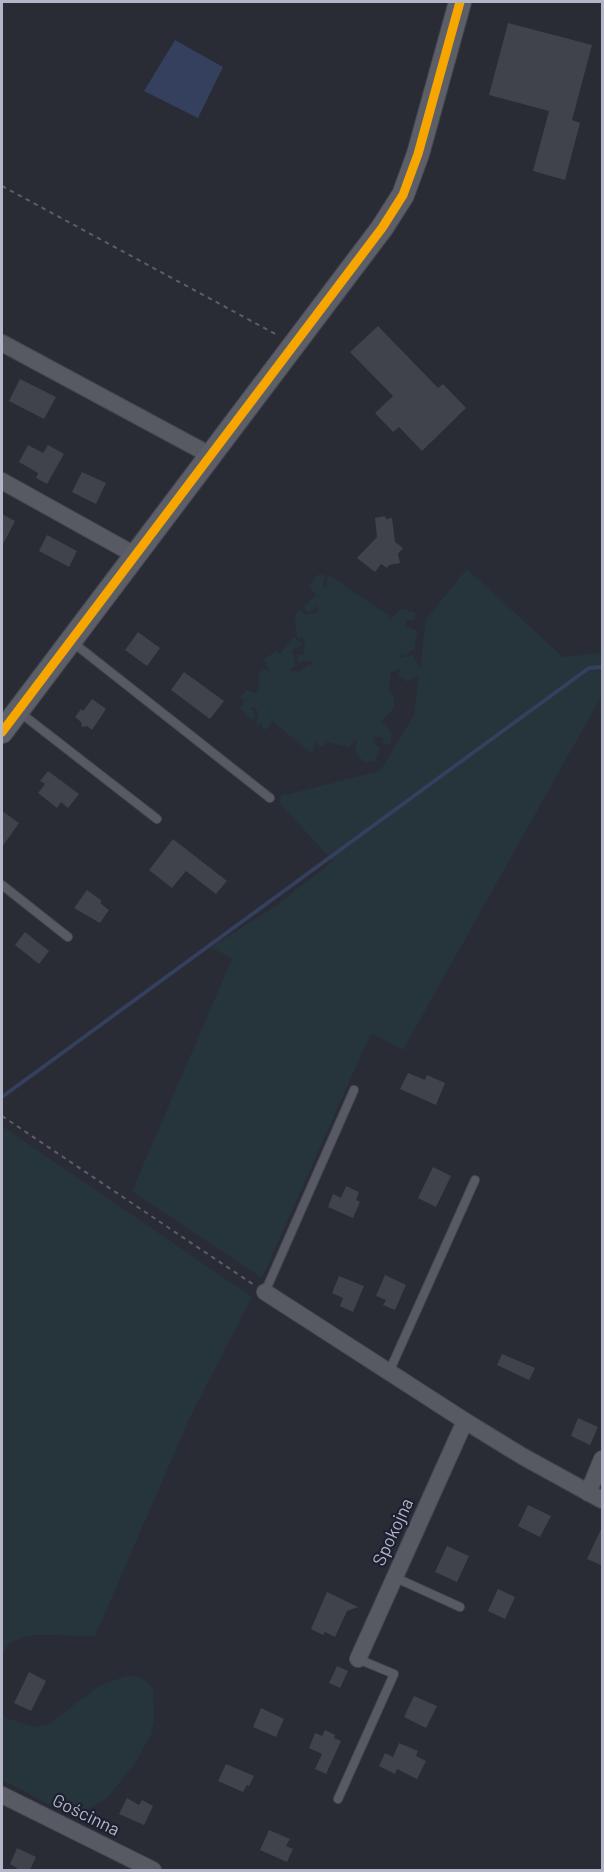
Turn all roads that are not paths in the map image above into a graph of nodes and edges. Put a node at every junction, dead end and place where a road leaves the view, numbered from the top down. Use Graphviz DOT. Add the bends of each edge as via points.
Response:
graph roads {
  1 [pos="460,2"];
  2 [pos="2,343"];
  3 [pos="210,455"];
  4 [pos="2,482"];
  5 [pos="135,555"];
  6 [pos="70,641"];
  7 [pos="17,711"];
  8 [pos="2,732"];
  9 [pos="270,798"];
  10 [pos="158,819"];
  11 [pos="2,885"];
  12 [pos="68,937"];
  13 [pos="354,1090"];
  14 [pos="475,1180"];
  15 [pos="265,1292"];
  16 [pos="388,1372"];
  17 [pos="465,1421"];
  18 [pos="603,1459"];
  19 [pos="596,1497"];
  20 [pos="394,1577"];
  21 [pos="460,1607"];
  22 [pos="358,1659"];
  23 [pos="2,1795"];
  24 [pos="338,1799"];
  25 [pos="153,1870"];
  1 -- 3 [label="street" via="403,195"];
  2 -- 3 [label="street"];
  3 -- 5 [label="street"];
  4 -- 5 [label="street"];
  5 -- 6 [label="street"];
  6 -- 7 [label="street"];
  6 -- 9 [label="lane"];
  7 -- 8 [label="street"];
  7 -- 10 [label="lane"];
  11 -- 12 [label="lane"];
  13 -- 15 [label="lane"];
  14 -- 16 [label="lane"];
  15 -- 16 [label="street"];
  16 -- 17 [label="street"];
  17 -- 19 [label="street"];
  17 -- 20 [label="street, Spokojna"];
  18 -- 19 [label="street"];
  20 -- 21 [label="lane"];
  20 -- 22 [label="street, Spokojna"];
  22 -- 24 [label="lane" via="394,1674"];
  23 -- 25 [label="street, Gościnna"];
}
